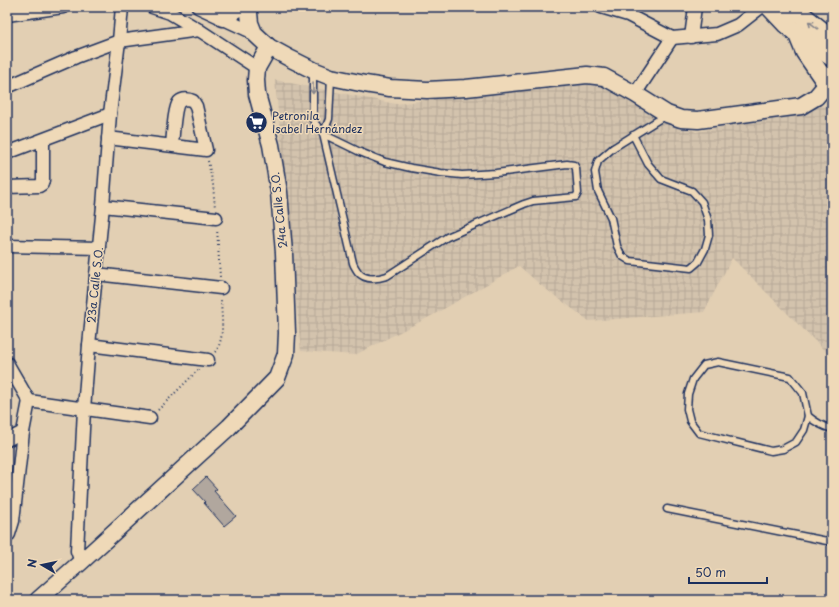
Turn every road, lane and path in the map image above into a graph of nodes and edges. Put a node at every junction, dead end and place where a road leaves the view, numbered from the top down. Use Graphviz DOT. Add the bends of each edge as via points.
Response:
graph roads {
  1 [pos="64,7"];
  2 [pos="122,7"];
  3 [pos="152,7"];
  4 [pos="198,7"];
  5 [pos="241,7"];
  6 [pos="249,7"];
  7 [pos="601,7"];
  8 [pos="695,7"];
  9 [pos="761,7"];
  10 [pos="770,7"];
  11 [pos="792,7"];
  12 [pos="7,15"];
  13 [pos="223,18"];
  14 [pos="199,30"];
  15 [pos="254,33"];
  16 [pos="798,34"];
  17 [pos="690,37"];
  18 [pos="672,38"];
  19 [pos="832,39"];
  20 [pos="119,41"];
  21 [pos="269,47"];
  22 [pos="832,57"];
  23 [pos="257,68"];
  24 [pos="313,70"];
  25 [pos="331,77"];
  26 [pos="829,82"];
  27 [pos="7,87"];
  28 [pos="635,94"];
  29 [pos="110,114"];
  30 [pos="667,114"];
  31 [pos="323,134"];
  32 [pos="633,135"];
  33 [pos="108,138"];
  34 [pos="43,140"];
  35 [pos="172,145"];
  36 [pos="7,154"];
  37 [pos="7,187"];
  38 [pos="103,206"];
  39 [pos="216,218"];
  40 [pos="7,246"];
  41 [pos="99,248"];
  42 [pos="96,274"];
  43 [pos="221,288"];
  44 [pos="89,345"];
  45 [pos="208,360"];
  46 [pos="8,366"];
  47 [pos="29,401"];
  48 [pos="84,409"];
  49 [pos="808,416"];
  50 [pos="150,418"];
  51 [pos="832,429"];
  52 [pos="24,432"];
  53 [pos="7,440"];
  54 [pos="667,509"];
  55 [pos="7,537"];
  56 [pos="832,541"];
  57 [pos="81,562"];
  58 [pos="38,600"];
  1 -- 12 [label="street"];
  2 -- 20 [label="street, 23a Calle S.O."];
  3 -- 14 [label="street" via="170,13"];
  4 -- 13 [label="street"];
  5 -- 13 [label="street"];
  6 -- 15 [label="street" via="250,23"];
  7 -- 18 [label="street" via="628,15"];
  8 -- 17 [label="street"];
  9 -- 17 [label="street" via="738,25 717,34"];
  10 -- 16 [label="main road"];
  19 -- 11 [label="main road, one-way"];
  13 -- 15 [label="street"];
  14 -- 20 [label="street"];
  14 -- 23 [label="street"];
  15 -- 21 [label="street"];
  16 -- 22 [label="main road"];
  16 -- 26 [label="main road" via="805,52"];
  17 -- 18 [label="street"];
  18 -- 28 [label="street"];
  20 -- 27 [label="street"];
  20 -- 29 [label="street, 23a Calle S.O."];
  21 -- 23 [label="street"];
  21 -- 24 [label="street"];
  23 -- 57 [label="street, 24a Calle S.O." via="257,94 271,145 279,192 284,253 286,354 277,378 229,427"];
  24 -- 25 [label="street"];
  24 -- 31 [label="lane, one-way" via="313,120"];
  25 -- 28 [label="street" via="390,88 427,90 587,74 604,77"];
  25 -- 31 [label="lane" via="329,119"];
  26 -- 30 [label="street" via="816,97 801,106 698,120 681,119"];
  28 -- 30 [label="street"];
  29 -- 33 [label="street, 23a Calle S.O."];
  29 -- 34 [label="street"];
  30 -- 32 [label="lane"];
  31 -- 31 [label="lane" via="353,263 358,272 372,279 387,276 447,237 507,210 533,201 576,197 578,193 576,168 571,164 496,173 441,173 384,162"];
  32 -- 32 [label="lane" via="598,161 595,172 598,191 611,218 617,246 622,256 630,261 690,268 698,262 710,235 702,202 692,191 661,179 648,164"];
  33 -- 35 [label="street"];
  33 -- 38 [label="street, 23a Calle S.O."];
  34 -- 36 [label="street"];
  34 -- 37 [label="street" via="42,184"];
  38 -- 39 [label="street"];
  38 -- 41 [label="street, 23a Calle S.O."];
  40 -- 41 [label="street"];
  41 -- 42 [label="street, 23a Calle S.O."];
  42 -- 43 [label="street"];
  42 -- 44 [label="street, 23a Calle S.O."];
  44 -- 45 [label="street"];
  44 -- 48 [label="street, 23a Calle S.O."];
  46 -- 47 [label="street"];
  47 -- 48 [label="street"];
  47 -- 52 [label="street"];
  48 -- 50 [label="street"];
  48 -- 57 [label="street, 23a Calle S.O." via="77,551"];
  49 -- 49 [label="lane" via="804,430 796,442 772,451 699,433 690,421 687,409 688,394 704,365 718,362 790,377 803,393"];
  49 -- 51 [label="lane"];
  52 -- 53 [label="street"];
  52 -- 55 [label="street" via="13,521"];
  54 -- 56 [label="lane"];
  57 -- 58 [label="street, 24a Calle S.O."];
}
